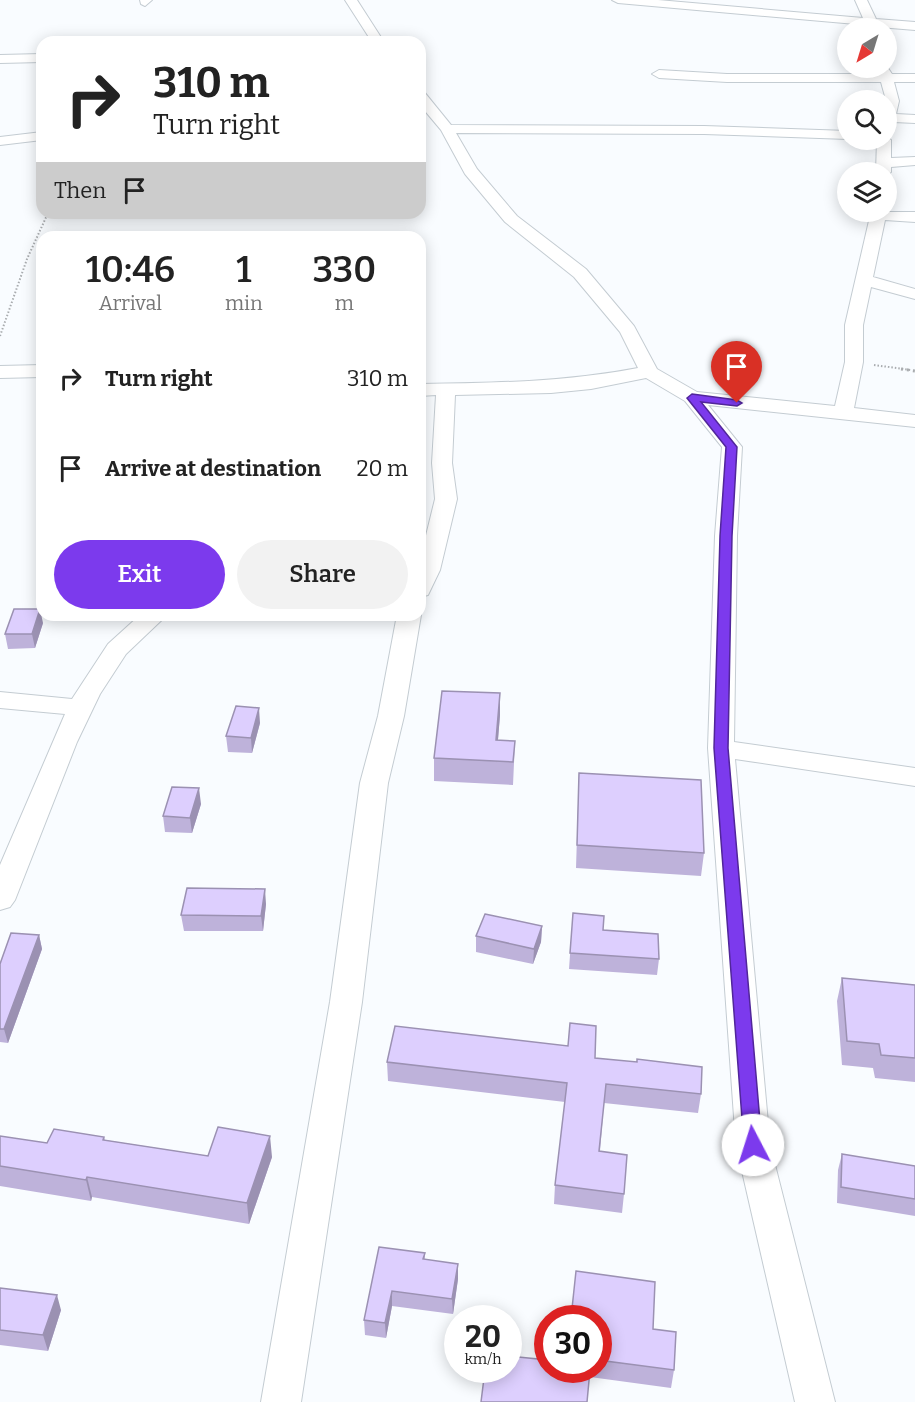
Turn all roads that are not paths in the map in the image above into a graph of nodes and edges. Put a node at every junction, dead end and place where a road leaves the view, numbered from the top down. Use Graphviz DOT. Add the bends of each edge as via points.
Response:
graph roads {
  1 [pos="351,0"];
  2 [pos="618,0"];
  3 [pos="861,0"];
  4 [pos="870,18"];
  5 [pos="837,22"];
  6 [pos="897,26"];
  7 [pos="915,26"];
  8 [pos="374,36"];
  9 [pos="36,58"];
  10 [pos="0,59"];
  11 [pos="659,74"];
  12 [pos="897,75"];
  13 [pos="837,76"];
  14 [pos="915,78"];
  15 [pos="426,103"];
  16 [pos="915,118"];
  17 [pos="897,121"];
  18 [pos="447,129"];
  19 [pos="837,135"];
  20 [pos="36,137"];
  21 [pos="0,141"];
  22 [pos="915,162"];
  23 [pos="897,165"];
  24 [pos="897,215"];
  25 [pos="915,217"];
  26 [pos="877,222"];
  27 [pos="864,279"];
  28 [pos="915,294"];
  29 [pos="36,371"];
  30 [pos="0,372"];
  31 [pos="649,372"];
  32 [pos="430,392"];
  33 [pos="692,398"];
  34 [pos="843,413"];
  35 [pos="915,421"];
  36 [pos="426,577"];
  37 [pos="147,621"];
  38 [pos="408,621"];
  39 [pos="0,700"];
  40 [pos="78,707"];
  41 [pos="721,748"];
  42 [pos="915,777"];
  43 [pos="0,900"];
  44 [pos="281,1402"];
  45 [pos="815,1402"];
  1 -- 8 [label="street"];
  2 -- 5 [label="street"];
  3 -- 4 [label="street"];
  6 -- 7 [label="street"];
  9 -- 10 [label="street"];
  11 -- 13 [label="street" via="727,78"];
  12 -- 14 [label="street"];
  15 -- 18 [label="street"];
  16 -- 17 [label="street"];
  18 -- 19 [label="street"];
  18 -- 31 [label="street" via="470,171 511,219 580,273 628,330"];
  20 -- 21 [label="street"];
  22 -- 23 [label="street"];
  24 -- 25 [label="street"];
  26 -- 27 [label="street"];
  27 -- 28 [label="street"];
  27 -- 34 [label="street"];
  29 -- 30 [label="street"];
  31 -- 32 [label="street" via="551,387"];
  31 -- 33 [label="street"];
  32 -- 36 [label="street" via="446,499"];
  33 -- 34 [label="street"];
  33 -- 41 [label="street" via="732,447"];
  34 -- 35 [label="street"];
  37 -- 40 [label="street" via="108,663"];
  38 -- 44 [label="street" via="374,783 346,1002"];
  39 -- 40 [label="street"];
  40 -- 43 [label="street"];
  41 -- 42 [label="street"];
  41 -- 45 [label="street" via="753,1145"];
}
